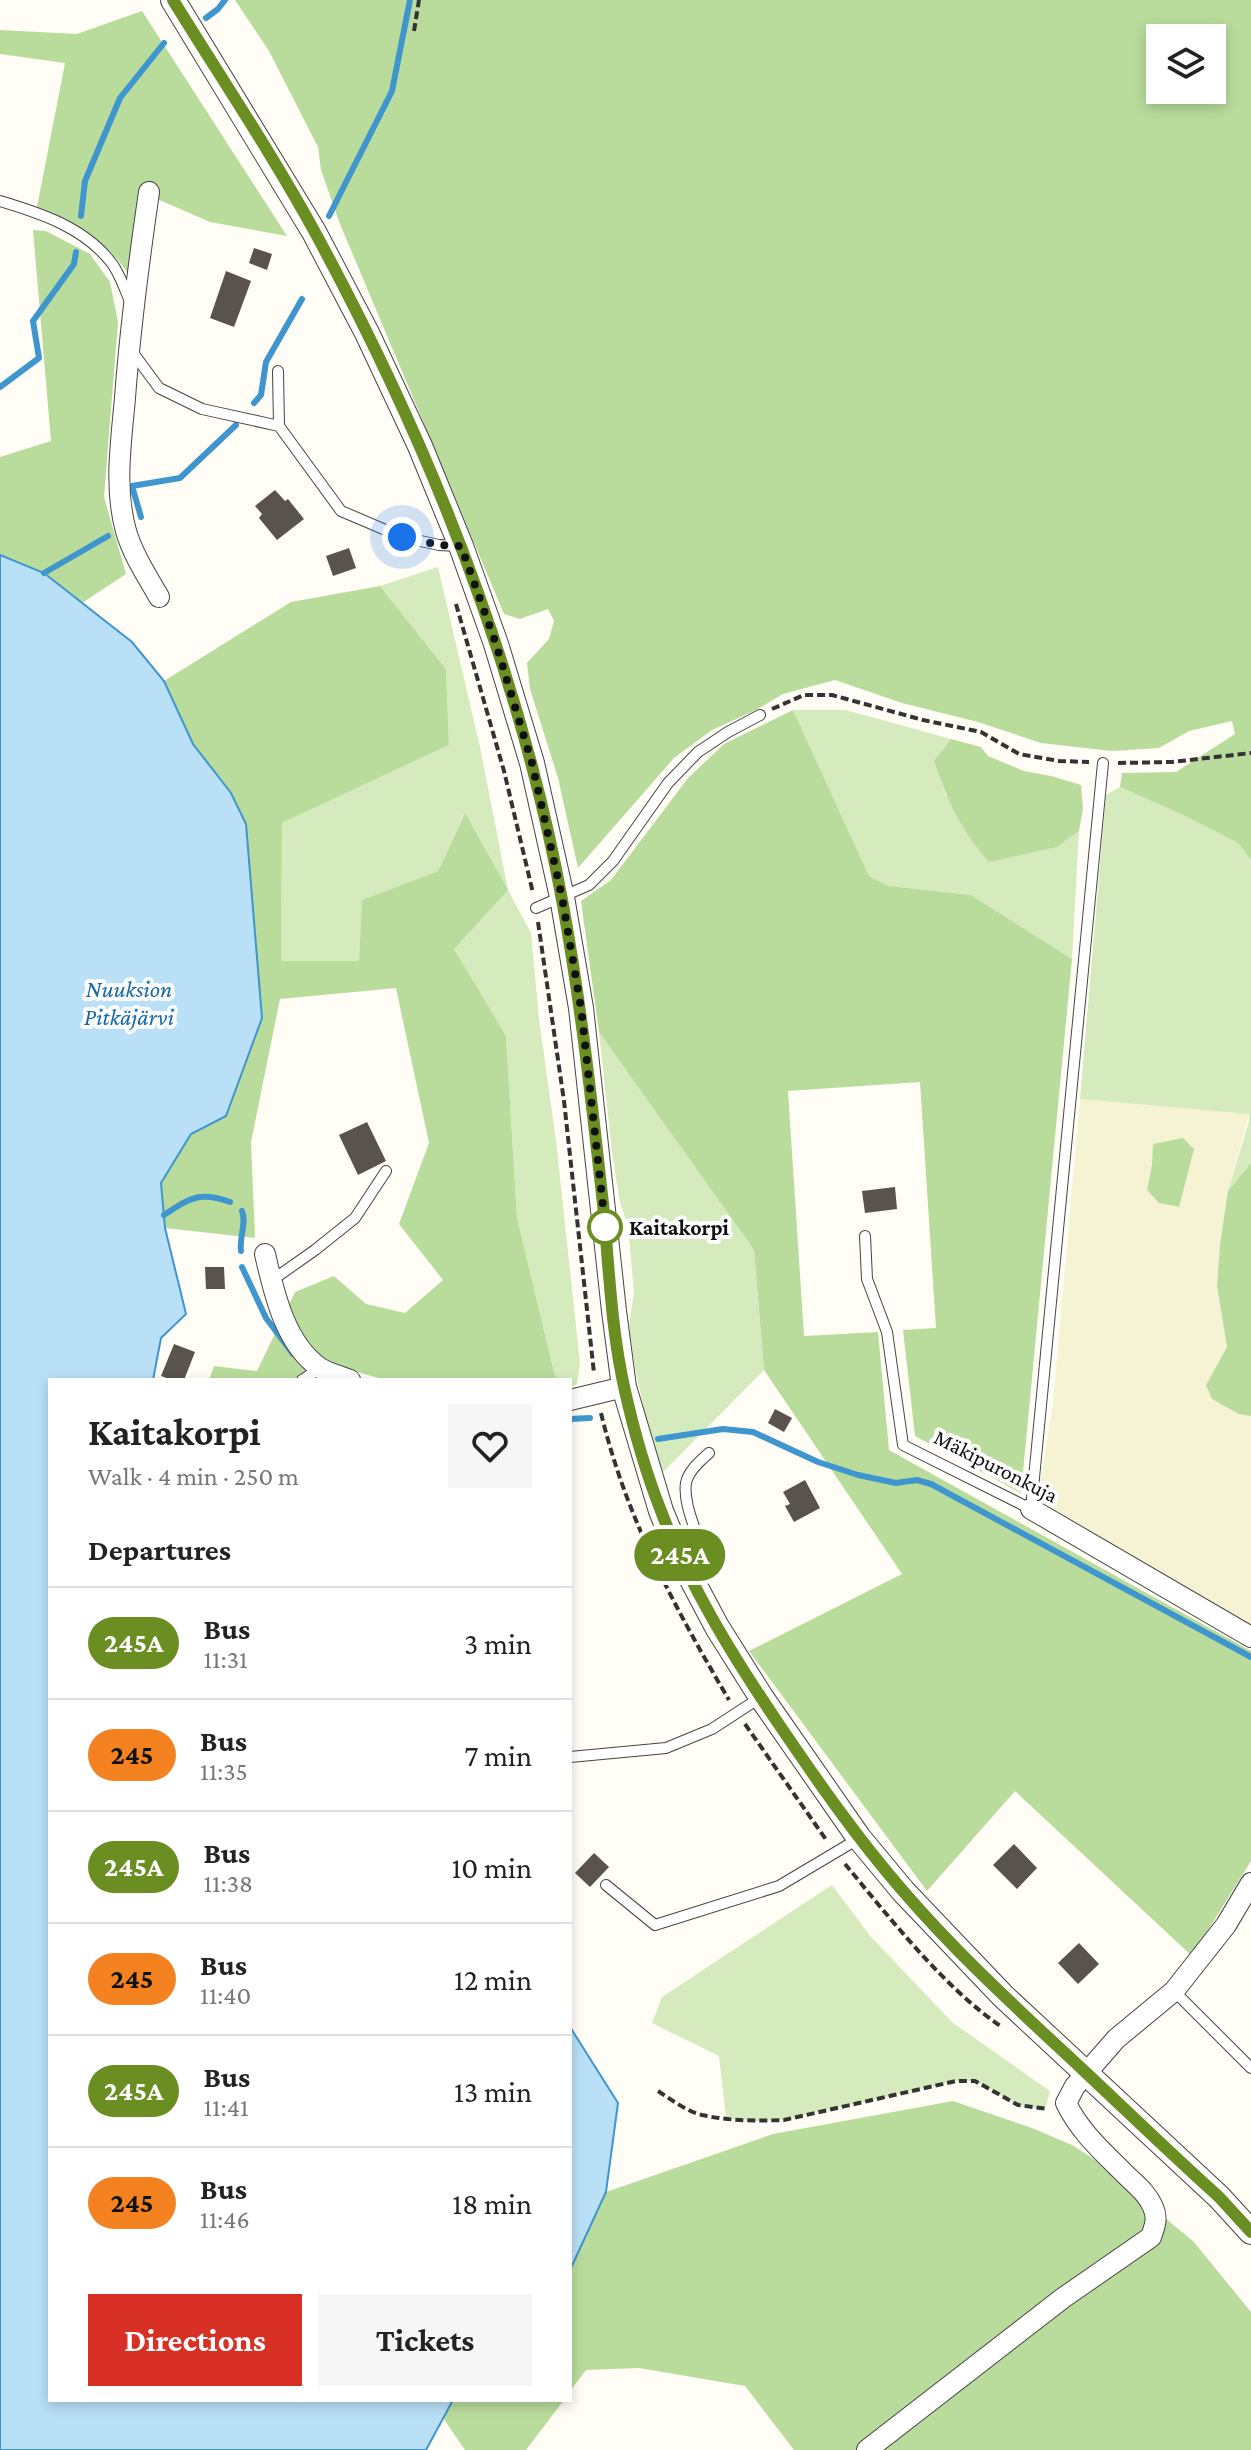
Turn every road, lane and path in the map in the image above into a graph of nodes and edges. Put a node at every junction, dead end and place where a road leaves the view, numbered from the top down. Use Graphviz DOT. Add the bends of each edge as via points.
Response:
graph roads {
  1 [pos="173,0"];
  2 [pos="419,0"];
  3 [pos="414,31"];
  4 [pos="149,192"];
  5 [pos="0,201"];
  6 [pos="132,306"];
  7 [pos="129,346"];
  8 [pos="278,371"];
  9 [pos="279,426"];
  10 [pos="461,546"];
  11 [pos="453,594"];
  12 [pos="159,597"];
  13 [pos="760,715"];
  14 [pos="1251,753"];
  15 [pos="1103,763"];
  16 [pos="562,897"];
  17 [pos="536,908"];
  18 [pos="386,1171"];
  19 [pos="865,1236"];
  20 [pos="265,1254"];
  21 [pos="271,1281"];
  22 [pos="321,1368"];
  23 [pos="305,1378"];
  24 [pos="345,1378"];
  25 [pos="624,1387"];
  26 [pos="597,1393"];
  27 [pos="572,1399"];
  28 [pos="709,1453"];
  29 [pos="1031,1509"];
  30 [pos="681,1559"];
  31 [pos="1251,1637"];
  32 [pos="761,1697"];
  33 [pos="737,1713"];
  34 [pos="572,1757"];
  35 [pos="859,1838"];
  36 [pos="836,1853"];
  37 [pos="1251,1883"];
  38 [pos="606,1885"];
  39 [pos="1174,1991"];
  40 [pos="1012,2035"];
  41 [pos="1251,2068"];
  42 [pos="1087,2073"];
  43 [pos="658,2091"];
  44 [pos="1066,2103"];
  45 [pos="1251,2232"];
  46 [pos="867,2450"];
  1 -- 10 [label="street" via="314,232 420,446"];
  2 -- 3 [label="path"];
  4 -- 6 [label="street"];
  5 -- 6 [label="lane" via="84,235 112,262"];
  6 -- 7 [label="street"];
  7 -- 9 [label="lane" via="159,388 202,409"];
  7 -- 12 [label="street" via="120,497 134,553"];
  8 -- 9 [label="lane"];
  9 -- 10 [label="lane" via="341,511 402,537"];
  10 -- 16 [label="street" via="532,763"];
  11 -- 17 [label="path" via="504,771"];
  13 -- 15 [label="path" via="804,695 832,695 981,732 1019,754"];
  13 -- 16 [label="lane" via="698,752 668,783 613,861 589,885"];
  14 -- 15 [label="path"];
  15 -- 29 [label="lane"];
  16 -- 17 [label="lane"];
  16 -- 25 [label="street" via="581,1008"];
  17 -- 26 [label="path"];
  18 -- 21 [label="lane" via="355,1218"];
  19 -- 29 [label="lane, Mäkipuronkuja" via="867,1279 887,1332 903,1445"];
  20 -- 21 [label="street"];
  21 -- 22 [label="street" via="297,1345"];
  22 -- 23 [label="lane"];
  22 -- 24 [label="street"];
  25 -- 26 [label="street"];
  25 -- 30 [label="street"];
  26 -- 27 [label="street"];
  26 -- 33 [label="path" via="640,1532 667,1591"];
  28 -- 30 [label="lane" via="686,1482 700,1545"];
  29 -- 31 [label="street, Mäkipuronkuja"];
  30 -- 32 [label="street"];
  32 -- 33 [label="lane"];
  32 -- 35 [label="street"];
  33 -- 34 [label="lane" via="666,1748"];
  33 -- 36 [label="path"];
  35 -- 36 [label="lane"];
  35 -- 42 [label="street" via="947,1940"];
  36 -- 38 [label="lane" via="779,1886 655,1925"];
  36 -- 40 [label="path" via="950,1983"];
  37 -- 39 [label="street" via="1226,1925"];
  39 -- 41 [label="lane"];
  39 -- 42 [label="street" via="1116,2039"];
  42 -- 44 [label="street"];
  42 -- 45 [label="street"];
  43 -- 44 [label="path" via="701,2115 757,2121 784,2120 956,2081 975,2081 1018,2105 1045,2110"];
  44 -- 46 [label="street" via="1087,2137 1145,2192 1155,2210 1151,2237 1038,2316"];
}
